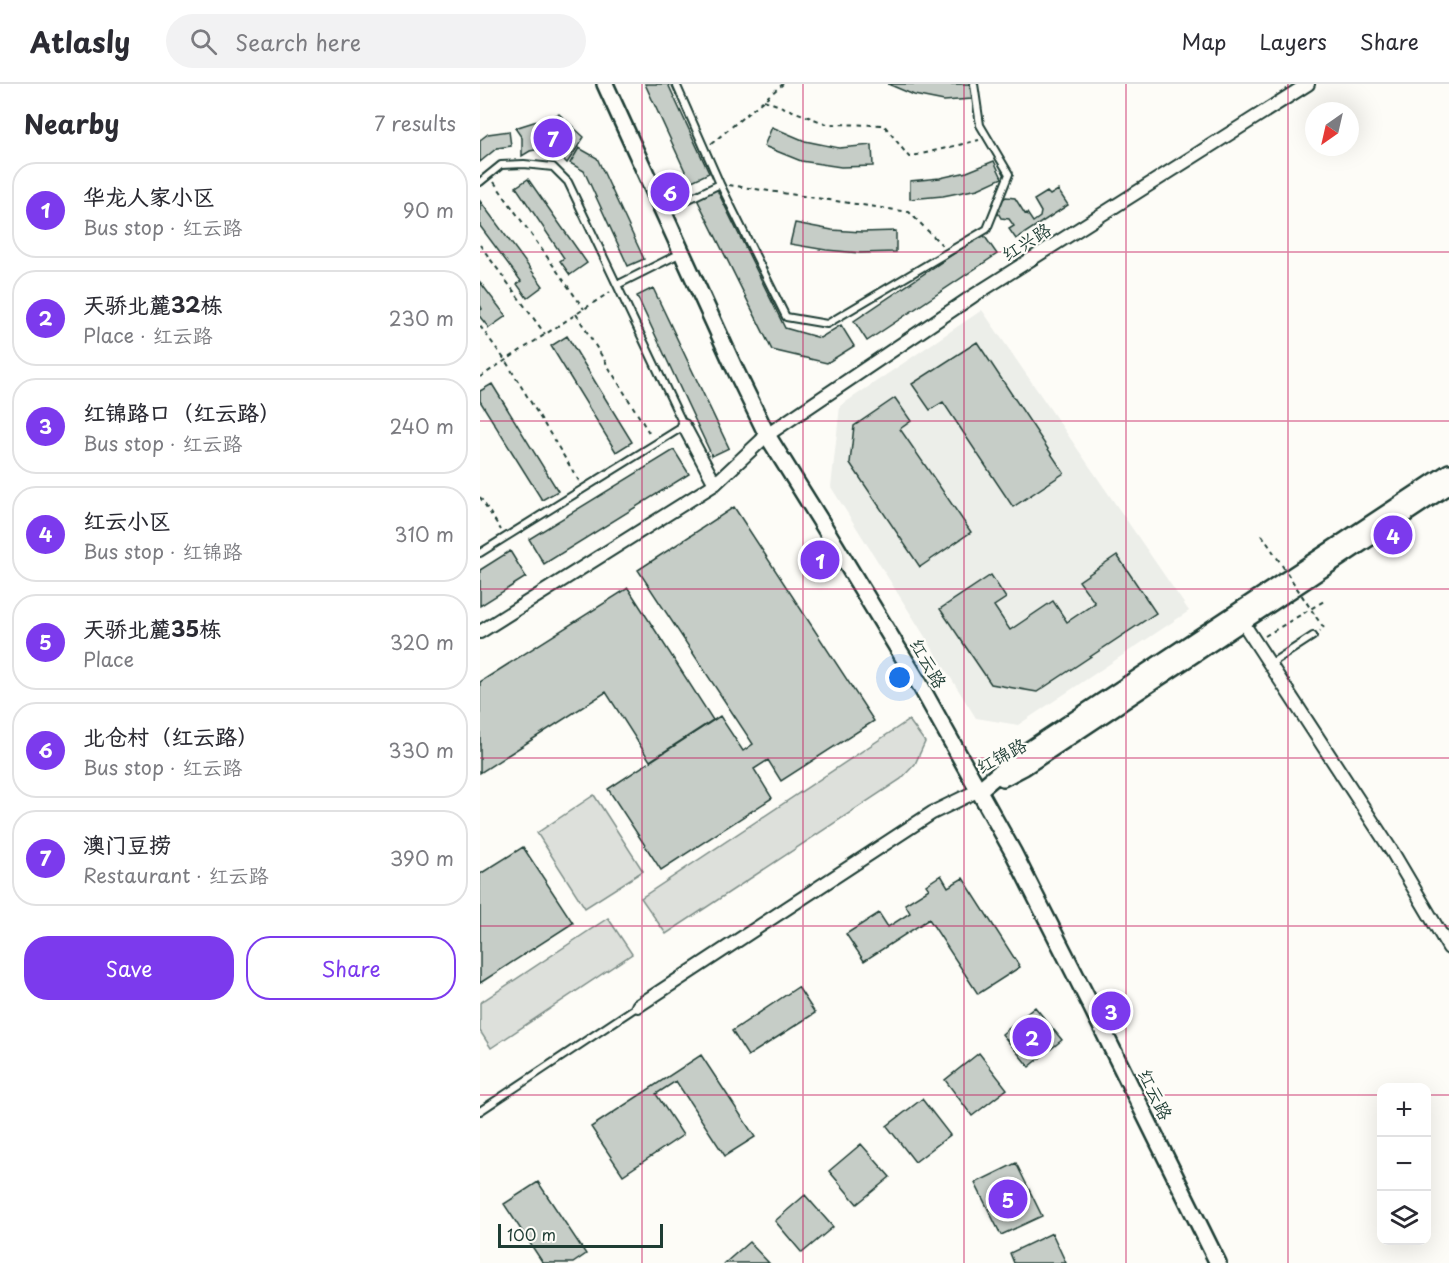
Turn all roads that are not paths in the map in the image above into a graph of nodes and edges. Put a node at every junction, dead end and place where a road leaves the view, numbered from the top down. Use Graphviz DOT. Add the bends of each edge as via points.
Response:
graph roads {
  1 [pos="605,84"];
  2 [pos="676,84"];
  3 [pos="975,84"];
  4 [pos="1308,84"];
  5 [pos="480,182"];
  6 [pos="720,184"];
  7 [pos="663,211"];
  8 [pos="682,252"];
  9 [pos="617,286"];
  10 [pos="684,426"];
  11 [pos="767,435"];
  12 [pos="1449,472"];
  13 [pos="715,484"];
  14 [pos="1449,485"];
  15 [pos="480,552"];
  16 [pos="1243,622"];
  17 [pos="480,632"];
  18 [pos="1313,636"];
  19 [pos="1270,663"];
  20 [pos="979,790"];
  21 [pos="1449,948"];
  22 [pos="638,1006"];
  23 [pos="480,1111"];
  24 [pos="1218,1263"];
  1 -- 7 [label="street, 红云路"];
  2 -- 6 [label="lane"];
  3 -- 6 [label="lane" via="980,125 1009,174 987,230 827,324 786,317"];
  4 -- 11 [label="street, 红兴路" via="973,296"];
  5 -- 9 [label="lane" via="501,165 553,168 567,182"];
  6 -- 7 [label="lane"];
  7 -- 8 [label="street, 红云路"];
  8 -- 9 [label="lane"];
  8 -- 11 [label="street, 红云路"];
  9 -- 10 [label="lane"];
  10 -- 13 [label="street"];
  10 -- 15 [label="lane"];
  11 -- 13 [label="street, 红兴路"];
  11 -- 20 [label="street, 红云路" via="920,685"];
  12 -- 20 [label="street, 红锦路" via="1018,757"];
  13 -- 17 [label="street, 红兴路"];
  14 -- 16 [label="street, 红锦路"];
  16 -- 19 [label="street"];
  16 -- 20 [label="street, 红锦路" via="1024,767"];
  18 -- 19 [label="lane"];
  19 -- 21 [label="street" via="1393,853"];
  20 -- 22 [label="street" via="932,813"];
  20 -- 24 [label="street, 红云路"];
  22 -- 23 [label="lane"];
}
